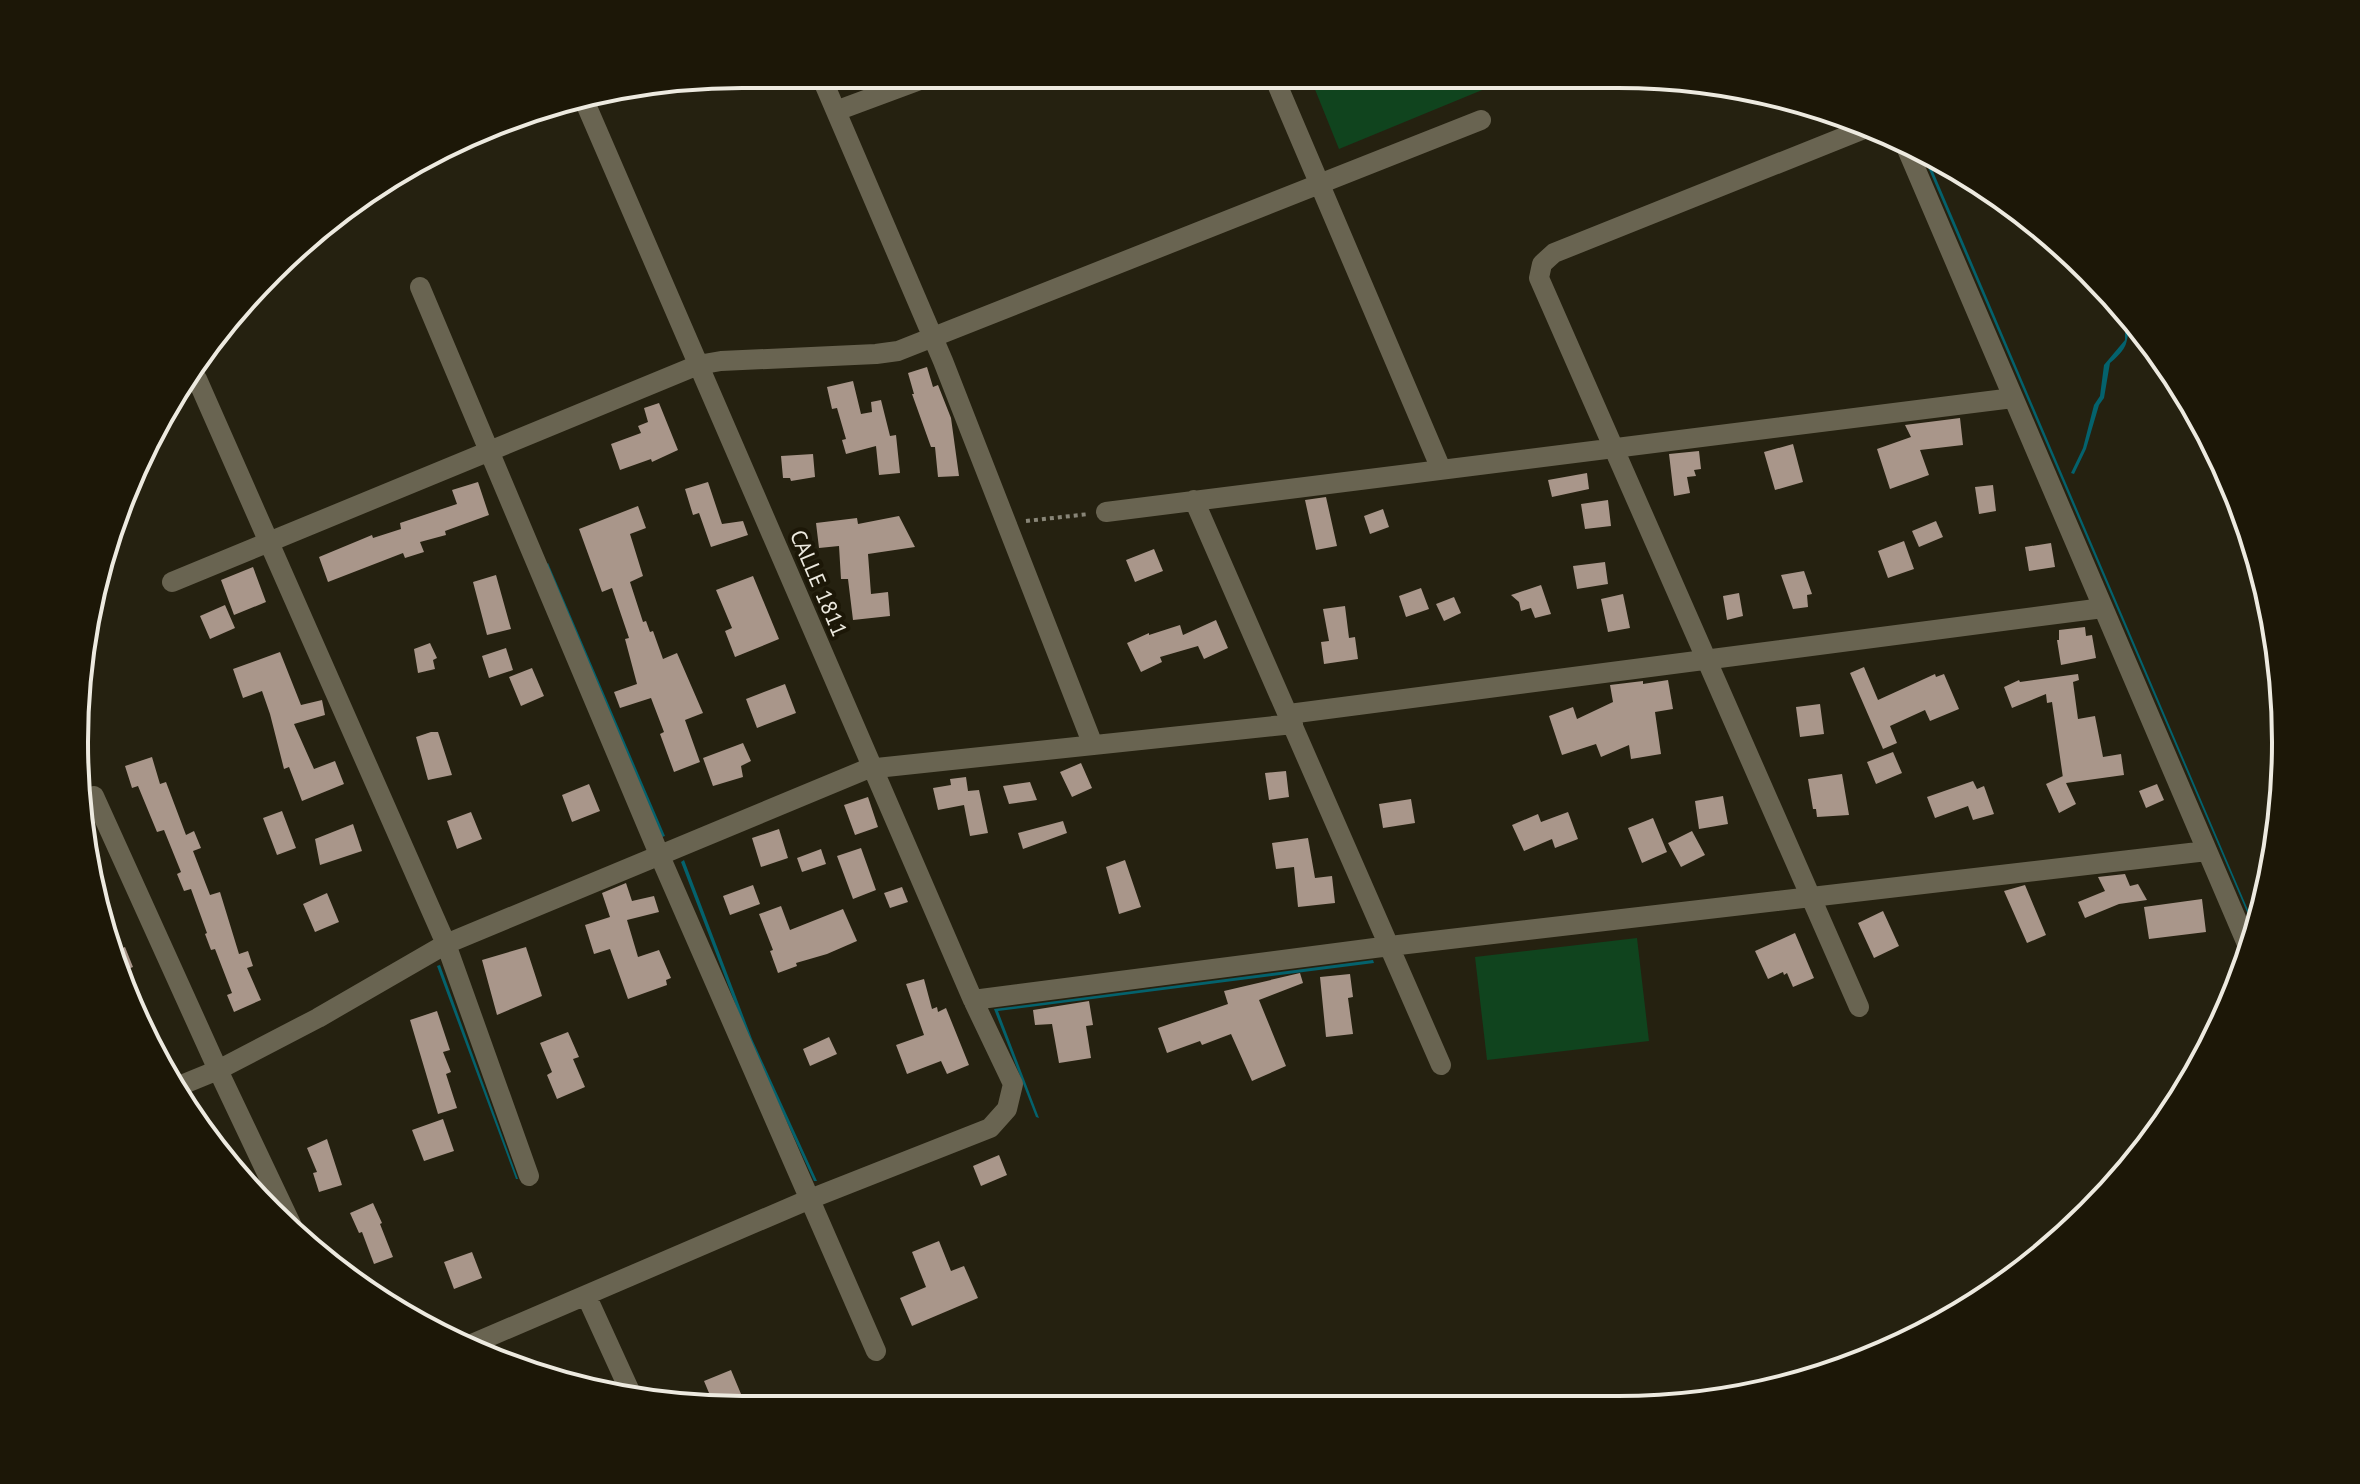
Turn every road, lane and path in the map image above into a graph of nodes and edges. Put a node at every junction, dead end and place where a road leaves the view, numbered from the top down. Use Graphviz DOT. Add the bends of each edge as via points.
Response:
graph roads {
  1 [pos="826,88"];
  2 [pos="898,88"];
  3 [pos="1279,88"];
  4 [pos="587,107"];
  5 [pos="836,111"];
  6 [pos="1481,120"];
  7 [pos="1854,133"];
  8 [pos="1910,157"];
  9 [pos="1320,184"];
  10 [pos="420,287"];
  11 [pos="933,337"];
  12 [pos="698,365"];
  13 [pos="197,380"];
  14 [pos="2013,398"];
  15 [pos="1612,448"];
  16 [pos="490,451"];
  17 [pos="1441,469"];
  18 [pos="1194,500"];
  19 [pos="1106,512"];
  20 [pos="1008,523"];
  21 [pos="269,542"];
  22 [pos="172,582"];
  23 [pos="2103,608"];
  24 [pos="1707,660"];
  25 [pos="1291,719"];
  26 [pos="1093,745"];
  27 [pos="872,768"];
  28 [pos="94,796"];
  29 [pos="2207,851"];
  30 [pos="659,854"];
  31 [pos="1810,896"];
  32 [pos="2243,934"];
  33 [pos="446,944"];
  34 [pos="1390,946"];
  35 [pos="973,1000"];
  36 [pos="1859,1007"];
  37 [pos="1441,1065"];
  38 [pos="218,1070"];
  39 [pos="185,1084"];
  40 [pos="529,1176"];
  41 [pos="810,1199"];
  42 [pos="283,1207"];
  43 [pos="586,1295"];
  44 [pos="480,1341"];
  45 [pos="876,1351"];
  46 [pos="627,1385"];
  1 -- 5 [label="street"];
  2 -- 5 [label="street"];
  3 -- 9 [label="street"];
  4 -- 12 [label="street, CALLE 1811"];
  5 -- 11 [label="street"];
  6 -- 9 [label="street"];
  7 -- 15 [label="street" via="1554,253 1542,264 1539,278"];
  8 -- 14 [label="street"];
  9 -- 11 [label="street"];
  9 -- 17 [label="street"];
  10 -- 16 [label="street"];
  11 -- 12 [label="street" via="876,354"];
  11 -- 20 [label="street"];
  12 -- 16 [label="street"];
  12 -- 27 [label="street, CALLE 1811"];
  13 -- 21 [label="street"];
  14 -- 15 [label="street"];
  14 -- 23 [label="street"];
  15 -- 17 [label="street"];
  15 -- 24 [label="street"];
  16 -- 21 [label="street"];
  16 -- 30 [label="street"];
  17 -- 18 [label="street"];
  18 -- 19 [label="street"];
  18 -- 25 [label="street"];
  19 -- 20 [label="path"];
  20 -- 26 [label="street"];
  21 -- 22 [label="street"];
  21 -- 33 [label="street"];
  23 -- 24 [label="street"];
  23 -- 29 [label="street"];
  24 -- 25 [label="street"];
  24 -- 31 [label="street"];
  25 -- 26 [label="street"];
  25 -- 34 [label="street"];
  26 -- 27 [label="street"];
  27 -- 30 [label="street"];
  27 -- 35 [label="street, CALLE 1811"];
  28 -- 38 [label="street"];
  29 -- 31 [label="street"];
  29 -- 32 [label="street"];
  30 -- 33 [label="street"];
  30 -- 41 [label="street"];
  31 -- 34 [label="street"];
  31 -- 36 [label="street"];
  33 -- 38 [label="street"];
  33 -- 40 [label="street"];
  34 -- 35 [label="street"];
  34 -- 37 [label="street"];
  35 -- 41 [label="street, CALLE 1811" via="1013,1084 1007,1109 990,1128"];
  38 -- 39 [label="street"];
  38 -- 42 [label="street"];
  41 -- 43 [label="street"];
  41 -- 45 [label="street"];
  43 -- 44 [label="street"];
  43 -- 46 [label="street"];
}
